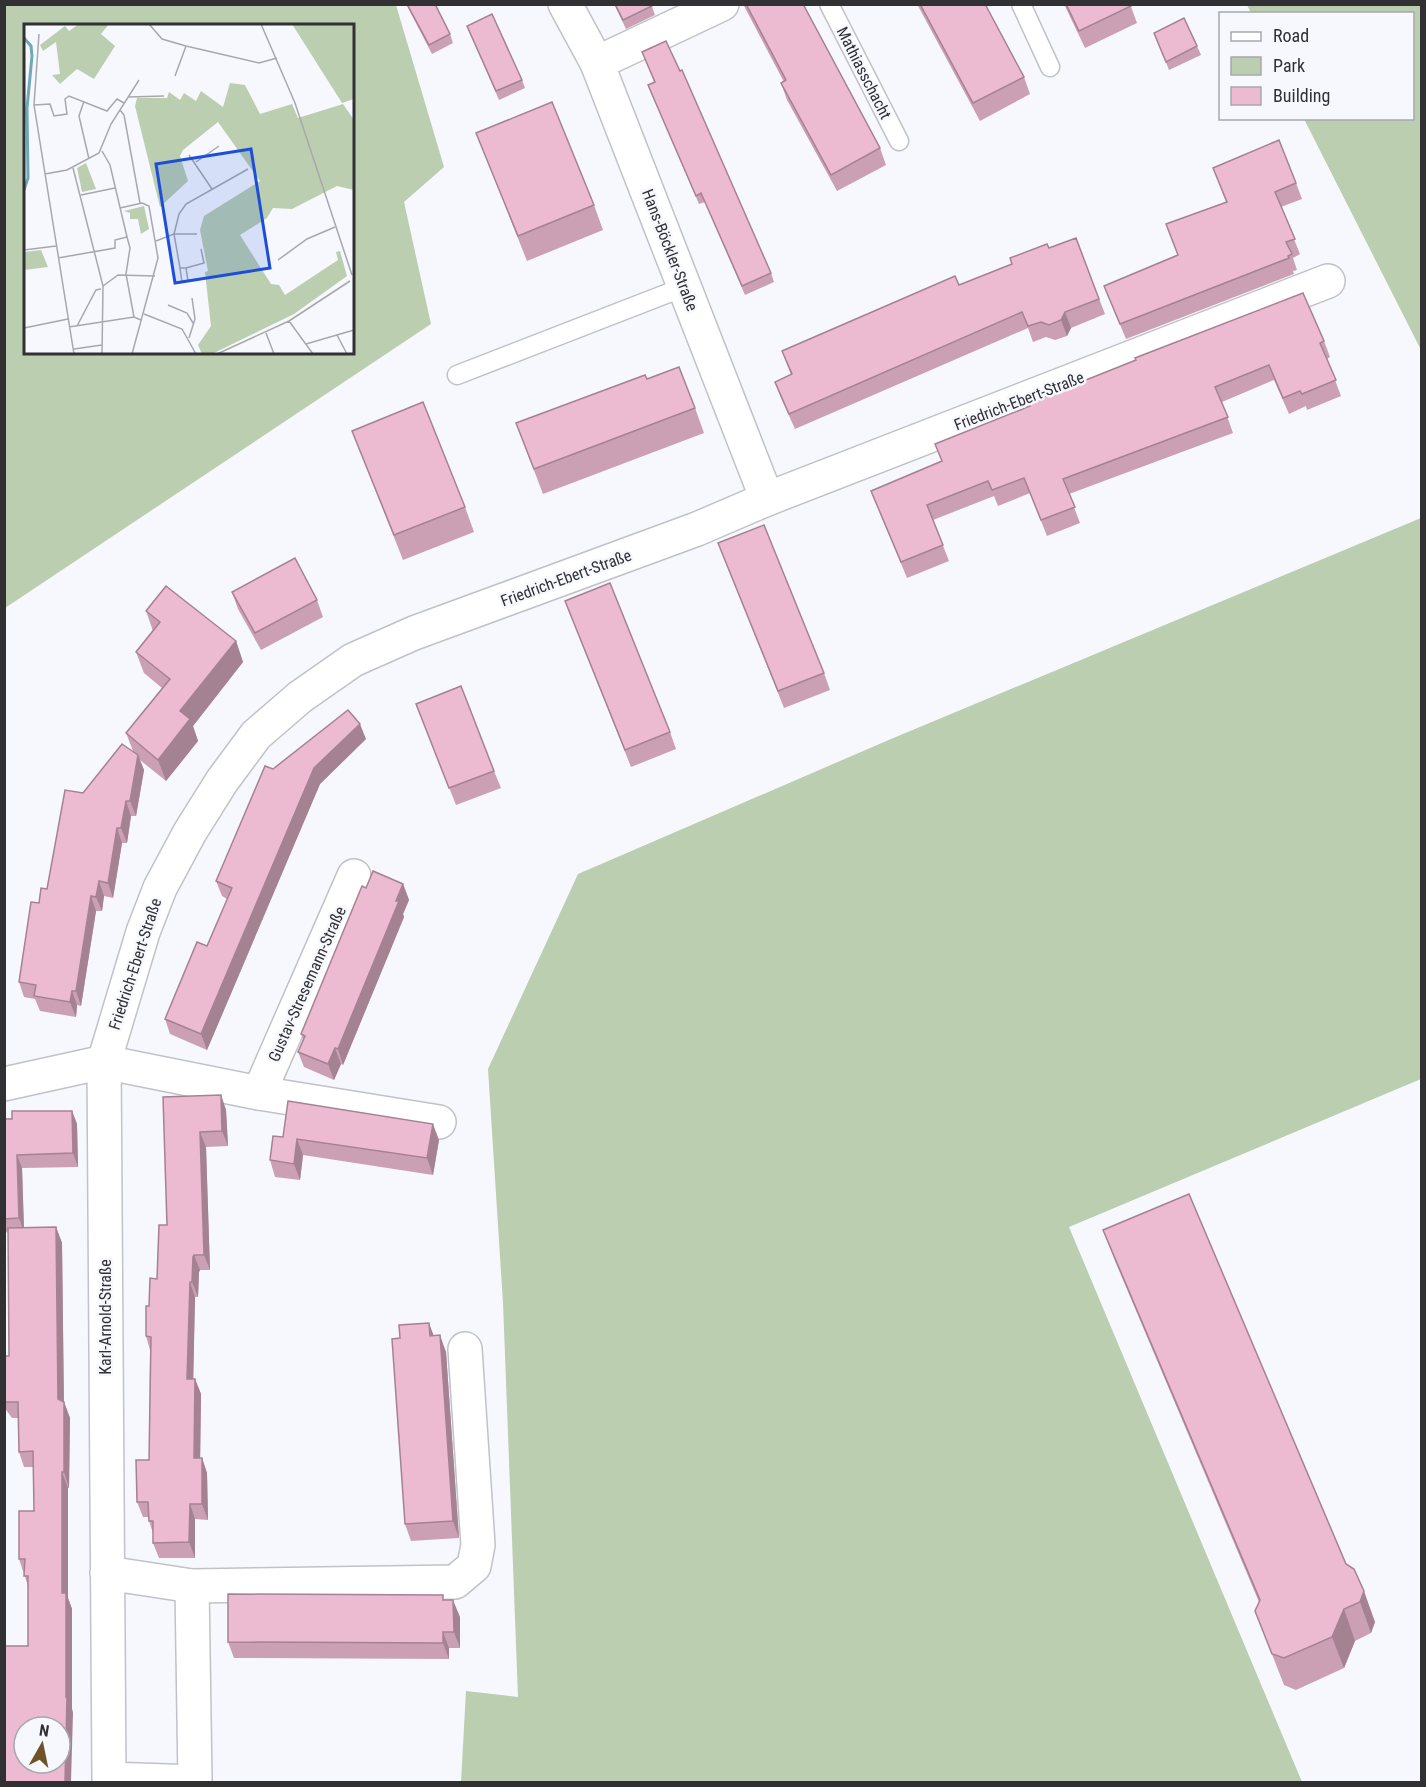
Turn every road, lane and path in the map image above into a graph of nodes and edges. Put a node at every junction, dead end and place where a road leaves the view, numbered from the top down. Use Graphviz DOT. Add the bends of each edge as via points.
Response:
graph roads {
  1 [pos="565,4"];
  2 [pos="722,4"];
  3 [pos="829,4"];
  4 [pos="1021,4"];
  5 [pos="597,63"];
  6 [pos="1050,67"];
  7 [pos="899,141"];
  8 [pos="1328,281"];
  9 [pos="684,286"];
  10 [pos="458,375"];
  11 [pos="766,499"];
  12 [pos="354,876"];
  13 [pos="104,1062"];
  14 [pos="4,1084"];
  15 [pos="259,1093"];
  16 [pos="438,1122"];
  17 [pos="465,1348"];
  18 [pos="107,1573"];
  19 [pos="192,1586"];
  20 [pos="195,1782"];
  1 -- 5 [label="street, Hans-Böckler-Straße"];
  2 -- 5 [label="street"];
  3 -- 7 [label="lane, Mathiasschacht"];
  4 -- 6 [label="lane"];
  5 -- 9 [label="street, Hans-Böckler-Straße"];
  8 -- 11 [label="street, Friedrich-Ebert-Straße"];
  9 -- 10 [label="lane"];
  9 -- 11 [label="street, Hans-Böckler-Straße"];
  11 -- 13 [label="street, Friedrich-Ebert-Straße" via="697,529 414,633 353,660 300,697 256,735 222,781 170,869 143,932"];
  12 -- 15 [label="street, Gustav-Stresemann-Straße"];
  13 -- 14 [label="street"];
  13 -- 15 [label="street"];
  13 -- 18 [label="street, Karl-Arnold-Straße"];
  15 -- 16 [label="street"];
  17 -- 19 [label="street" via="478,1545 474,1566 454,1582"];
  18 -- 19 [label="street"];
  18 -- 20 [label="street, Karl-Arnold-Straße" via="109,1779"];
  19 -- 20 [label="street, Karl-Arnold-Straße"];
}
